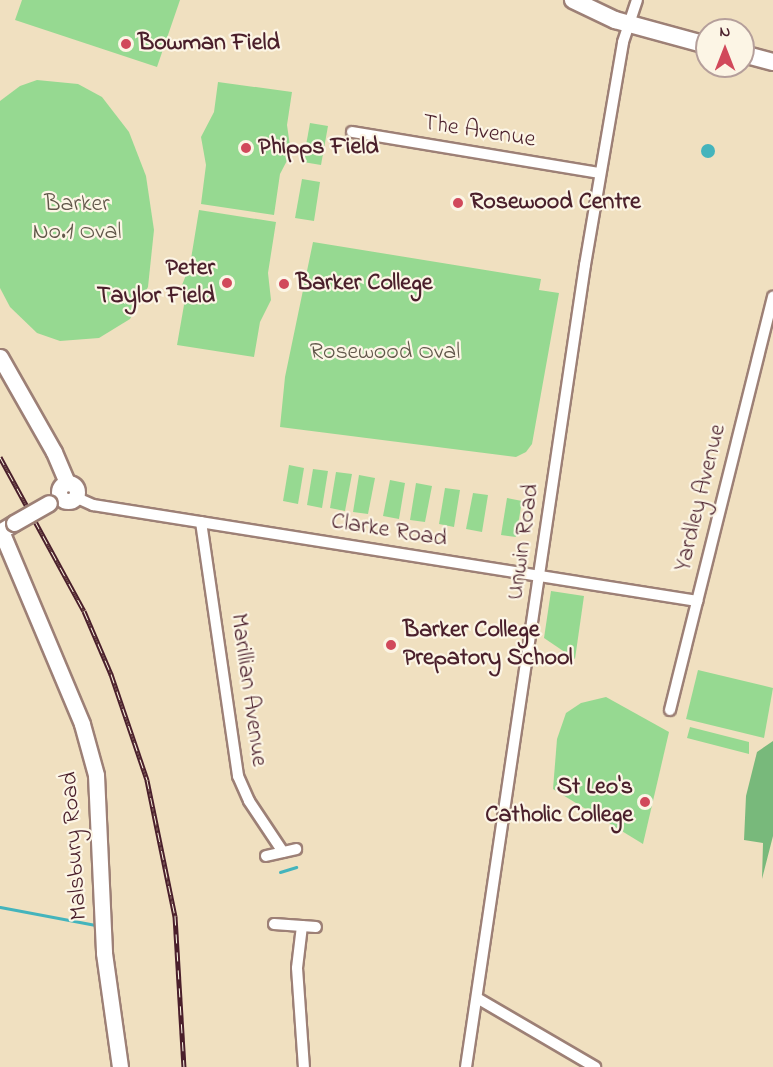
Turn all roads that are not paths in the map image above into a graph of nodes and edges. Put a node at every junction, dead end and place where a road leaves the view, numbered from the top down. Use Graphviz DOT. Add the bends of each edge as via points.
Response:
graph roads {
  1 [pos="573,0"];
  2 [pos="637,0"];
  3 [pos="629,24"];
  4 [pos="695,42"];
  5 [pos="755,57"];
  6 [pos="773,62"];
  7 [pos="352,132"];
  8 [pos="600,173"];
  9 [pos="773,297"];
  10 [pos="768,341"];
  11 [pos="0,357"];
  12 [pos="63,495"];
  13 [pos="201,522"];
  14 [pos="5,528"];
  15 [pos="540,577"];
  16 [pos="697,601"];
  17 [pos="670,710"];
  18 [pos="296,849"];
  19 [pos="283,852"];
  20 [pos="266,856"];
  21 [pos="274,924"];
  22 [pos="302,926"];
  23 [pos="316,927"];
  24 [pos="477,998"];
  25 [pos="120,1067"];
  26 [pos="304,1067"];
  27 [pos="466,1067"];
  28 [pos="595,1067"];
  1 -- 3 [label="main road"];
  2 -- 3 [label="street, Unwin Road"];
  3 -- 4 [label="main road"];
  3 -- 8 [label="street, Unwin Road"];
  5 -- 6 [label="main road"];
  7 -- 8 [label="street, The Avenue"];
  8 -- 15 [label="street, Unwin Road"];
  9 -- 10 [label="street, Yardley Avenue"];
  10 -- 16 [label="street, Yardley Avenue"];
  11 -- 12 [label="street" via="54,452"];
  12 -- 13 [label="street, Clarke Road" via="93,505"];
  12 -- 14 [label="street, bridge"];
  13 -- 15 [label="street, Clarke Road"];
  13 -- 19 [label="street, Marillian Avenue" via="238,776 249,801"];
  14 -- 25 [label="street, Malsbury Road" via="82,724 96,775 104,953"];
  15 -- 16 [label="street, Clarke Road"];
  15 -- 24 [label="street, Unwin Road"];
  16 -- 17 [label="street, Yardley Avenue"];
  18 -- 19 [label="street"];
  19 -- 20 [label="street"];
  21 -- 22 [label="street"];
  22 -- 23 [label="street"];
  22 -- 26 [label="street" via="297,968"];
  24 -- 27 [label="street, Unwin Road"];
  24 -- 28 [label="street"];
}
